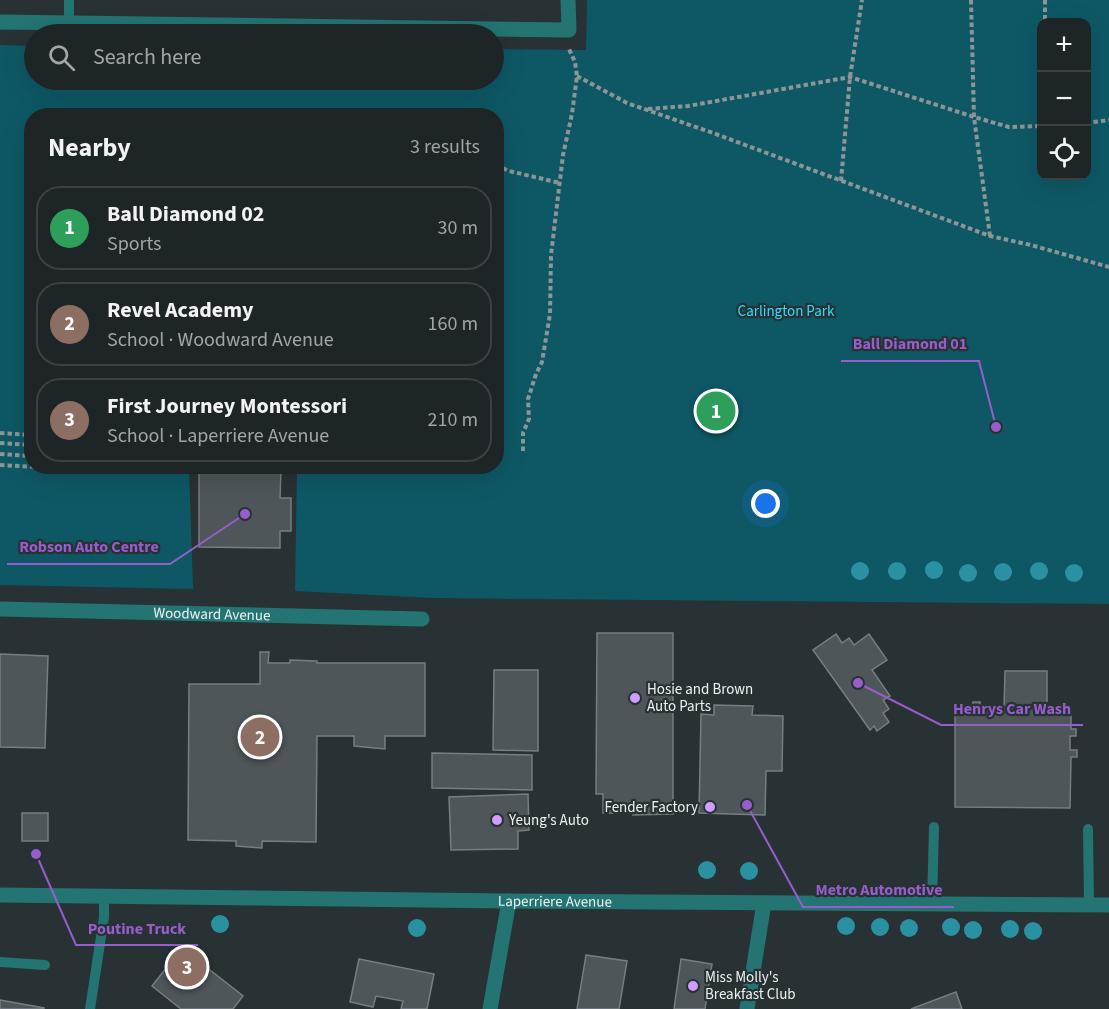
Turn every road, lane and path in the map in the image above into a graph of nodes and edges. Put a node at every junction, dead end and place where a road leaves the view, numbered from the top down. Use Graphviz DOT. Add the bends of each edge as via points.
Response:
graph roads {
  1 [pos="69,0"];
  2 [pos="568,0"];
  3 [pos="862,0"];
  4 [pos="971,0"];
  5 [pos="1045,0"];
  6 [pos="1045,18"];
  7 [pos="0,22"];
  8 [pos="69,23"];
  9 [pos="140,24"];
  10 [pos="504,29"];
  11 [pos="569,30"];
  12 [pos="578,76"];
  13 [pos="850,77"];
  14 [pos="644,110"];
  15 [pos="974,117"];
  16 [pos="1109,120"];
  17 [pos="1091,122"];
  18 [pos="1037,126"];
  19 [pos="504,169"];
  20 [pos="841,181"];
  21 [pos="560,183"];
  22 [pos="990,236"];
  23 [pos="1109,267"];
  24 [pos="0,433"];
  25 [pos="24,434"];
  26 [pos="0,443"];
  27 [pos="24,444"];
  28 [pos="523,451"];
  29 [pos="0,454"];
  30 [pos="24,456"];
  31 [pos="0,465"];
  32 [pos="24,466"];
  33 [pos="0,609"];
  34 [pos="422,619"];
  35 [pos="934,827"];
  36 [pos="1088,829"];
  37 [pos="0,895"];
  38 [pos="104,896"];
  39 [pos="510,901"];
  40 [pos="764,903"];
  41 [pos="932,904"];
  42 [pos="1089,905"];
  43 [pos="1109,905"];
  44 [pos="0,962"];
  45 [pos="45,965"];
  46 [pos="90,1009"];
  47 [pos="490,1009"];
  48 [pos="747,1009"];
  1 -- 8 [label="lane"];
  2 -- 11 [label="street"];
  3 -- 13 [label="path"];
  4 -- 15 [label="path"];
  5 -- 6 [label="path"];
  7 -- 8 [label="street"];
  8 -- 9 [label="street"];
  10 -- 11 [label="street"];
  11 -- 12 [label="path" via="567,44"];
  12 -- 14 [label="path"];
  12 -- 21 [label="path"];
  13 -- 14 [label="path" via="688,106"];
  13 -- 15 [label="path"];
  13 -- 20 [label="path"];
  14 -- 20 [label="path"];
  15 -- 18 [label="path" via="1009,127"];
  15 -- 22 [label="path"];
  16 -- 17 [label="path"];
  19 -- 21 [label="path"];
  20 -- 22 [label="path"];
  21 -- 28 [label="path" via="551,255 550,314 542,362 528,399"];
  22 -- 23 [label="path"];
  24 -- 25 [label="path"];
  26 -- 27 [label="path"];
  29 -- 30 [label="path"];
  31 -- 32 [label="path"];
  33 -- 34 [label="street, Woodward Avenue"];
  35 -- 41 [label="lane"];
  36 -- 42 [label="lane"];
  37 -- 38 [label="street, Laperriere Avenue"];
  38 -- 39 [label="street, Laperriere Avenue"];
  38 -- 46 [label="lane"];
  39 -- 40 [label="street, Laperriere Avenue"];
  39 -- 47 [label="street"];
  40 -- 41 [label="street, Laperriere Avenue"];
  40 -- 48 [label="street"];
  41 -- 42 [label="street, Laperriere Avenue"];
  42 -- 43 [label="street, Laperriere Avenue"];
  44 -- 45 [label="lane"];
}
